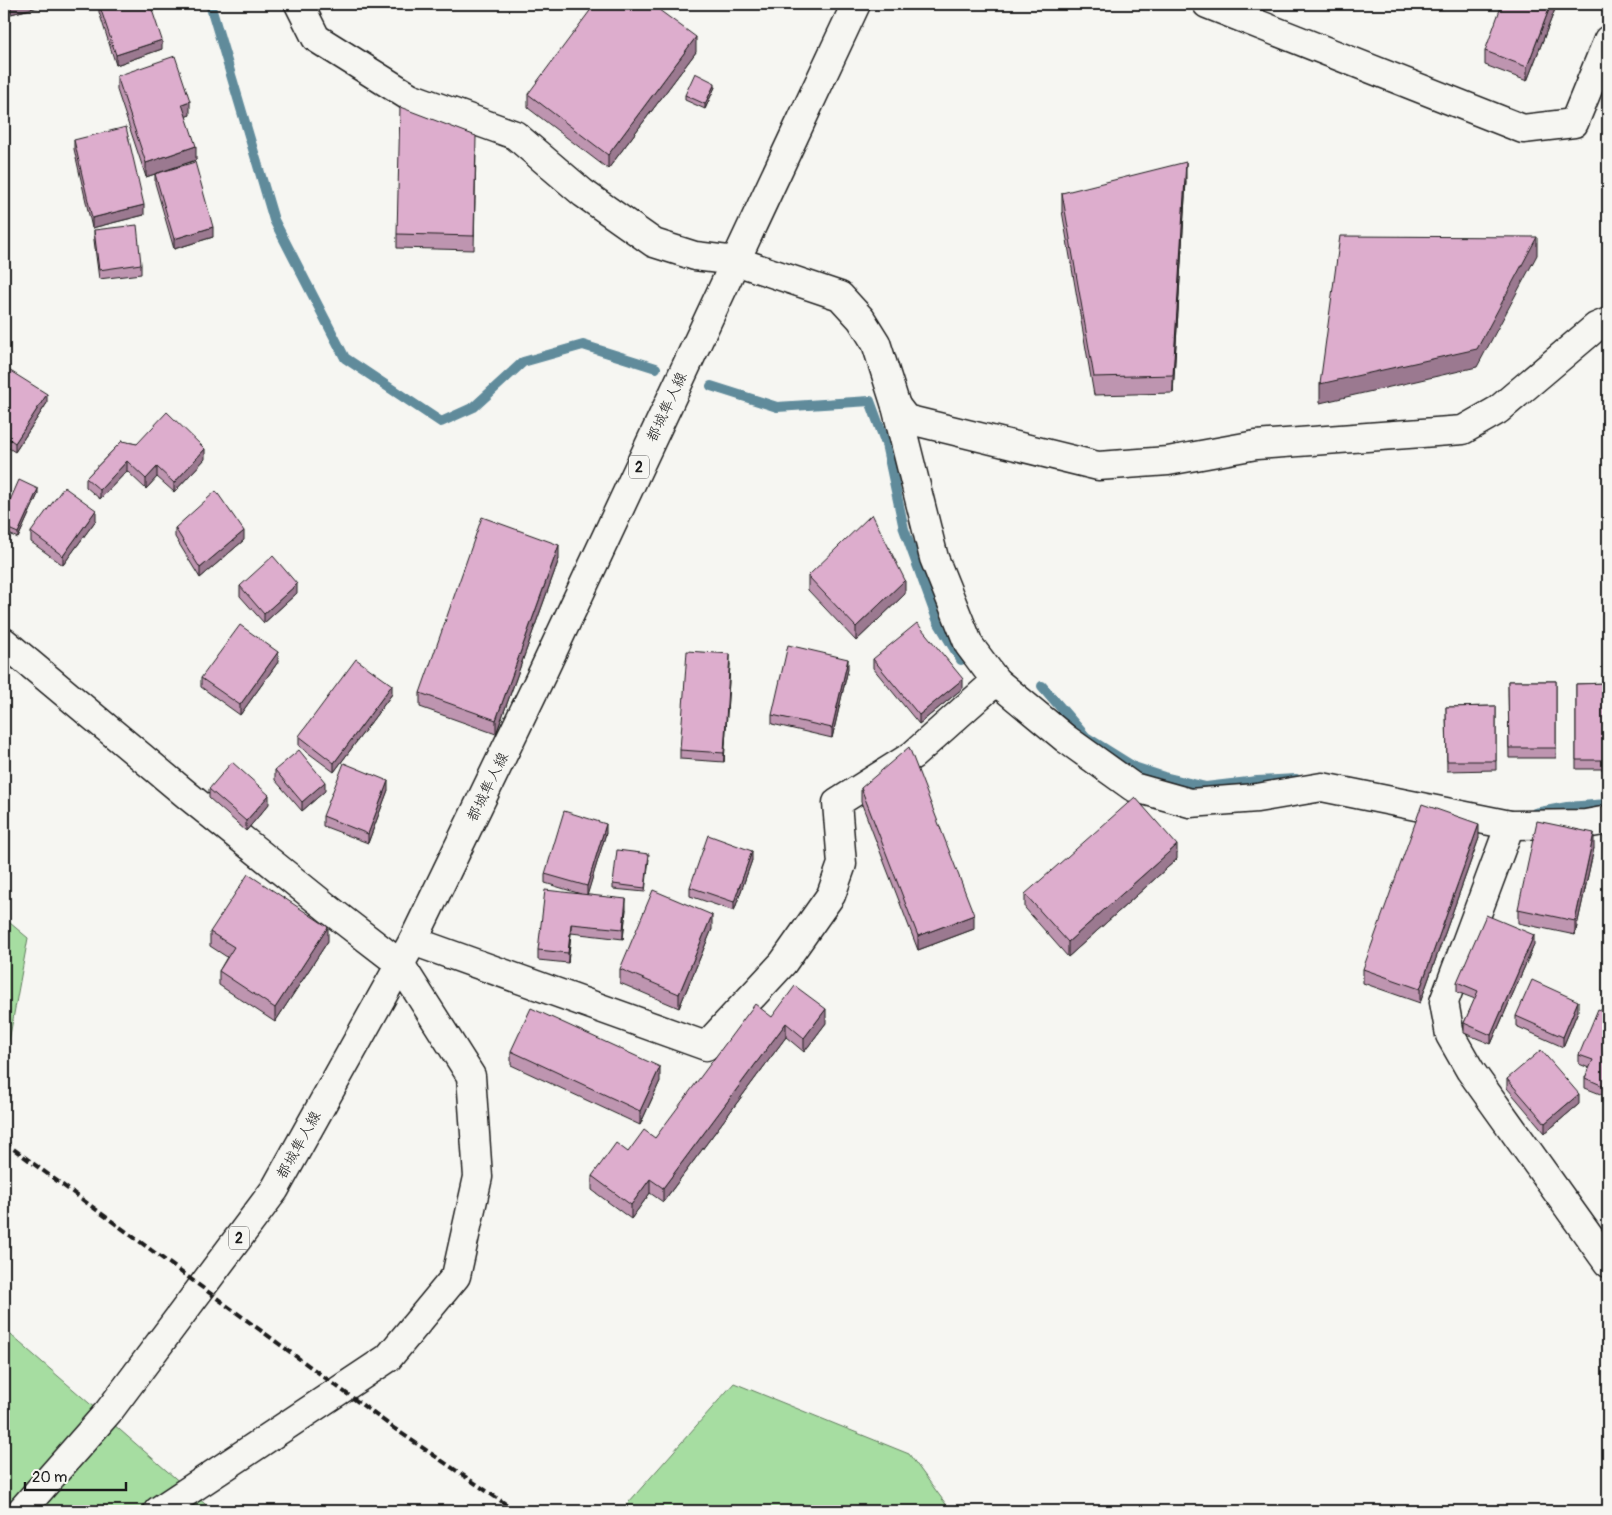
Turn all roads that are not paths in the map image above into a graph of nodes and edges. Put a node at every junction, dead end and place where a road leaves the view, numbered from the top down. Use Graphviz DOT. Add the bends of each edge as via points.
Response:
graph roads {
  1 [pos="299,4"];
  2 [pos="856,4"];
  3 [pos="1207,4"];
  4 [pos="1608,40"];
  5 [pos="736,261"];
  6 [pos="1608,322"];
  7 [pos="896,406"];
  8 [pos="4,642"];
  9 [pos="996,681"];
  10 [pos="1608,820"];
  11 [pos="1510,825"];
  12 [pos="406,952"];
  13 [pos="1608,1264"];
  14 [pos="21,1511"];
  15 [pos="158,1511"];
  1 -- 5 [label="street" via="316,38 410,97 515,135 583,193 654,243 695,256"];
  2 -- 5 [label="street, 都城隼人線 / 2"];
  3 -- 4 [label="street" via="1522,130 1574,123"];
  5 -- 7 [label="street" via="840,296 861,319 876,343"];
  5 -- 12 [label="street, 都城隼人線 / 2" via="542,674"];
  6 -- 7 [label="street" via="1596,328 1498,410 1463,430 1256,445 1168,461 1098,466 906,419"];
  7 -- 9 [label="street" via="934,558 968,646"];
  8 -- 12 [label="street" via="330,910"];
  9 -- 11 [label="street" via="1066,739 1133,787 1190,803 1257,798 1322,787"];
  9 -- 12 [label="street" via="913,755 837,803 842,864 831,895 783,963 706,1046"];
  10 -- 11 [label="street" via="1586,824"];
  11 -- 13 [label="street" via="1444,1002 1450,1035 1470,1070"];
  12 -- 14 [label="street, 都城隼人線 / 2" via="275,1189 109,1411"];
  12 -- 15 [label="street" via="471,1076 478,1177 456,1276 388,1358"];
}
